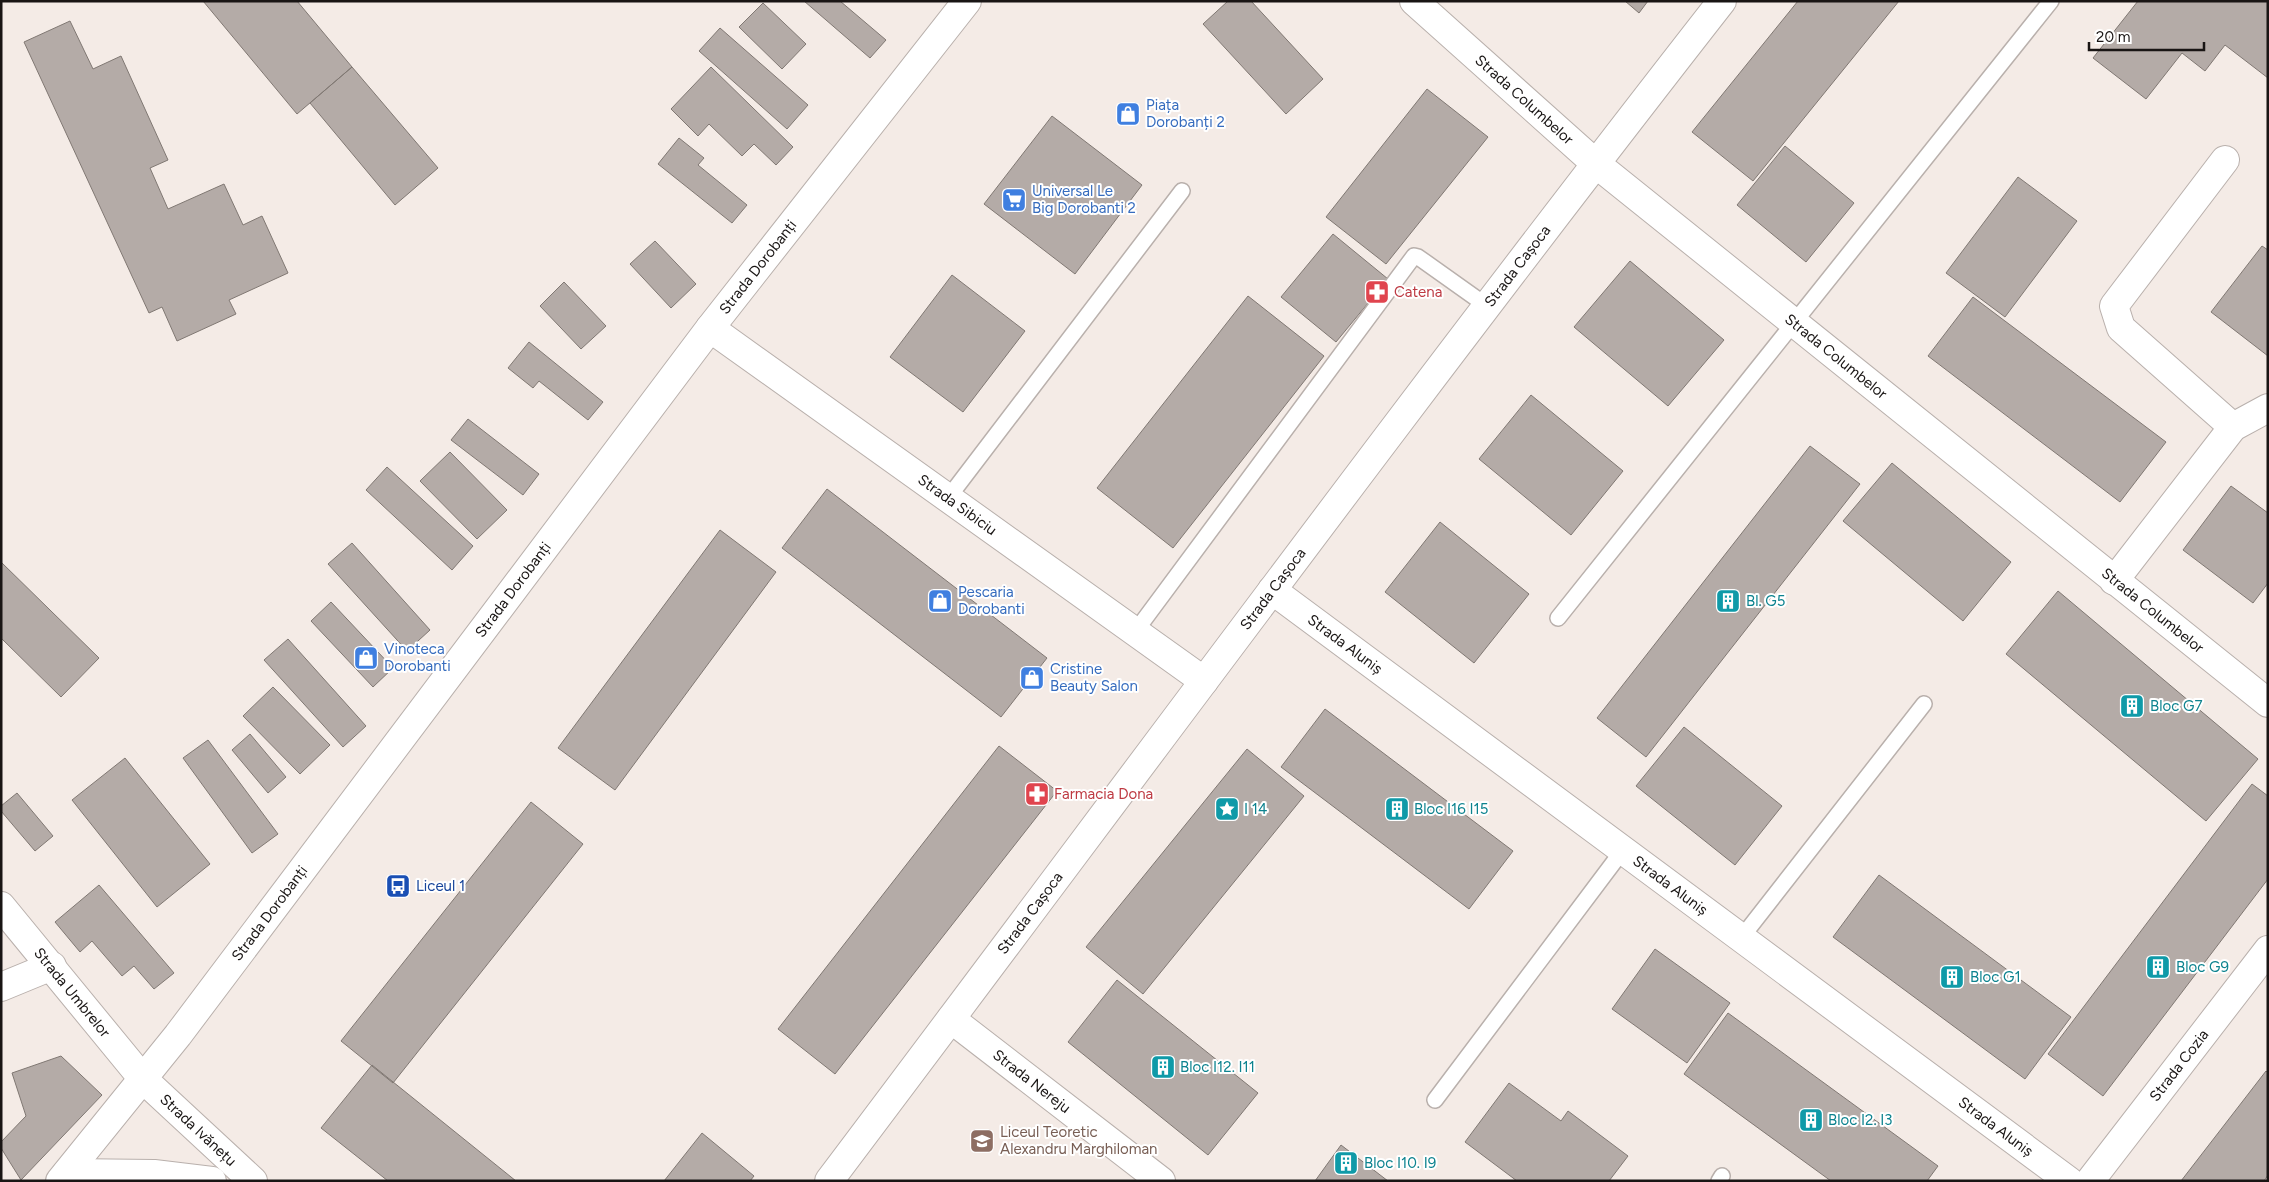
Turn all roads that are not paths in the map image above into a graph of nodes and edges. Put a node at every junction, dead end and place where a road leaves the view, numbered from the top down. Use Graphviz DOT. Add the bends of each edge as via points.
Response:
graph roads {
  1 [pos="967,1"];
  2 [pos="1414,1"];
  3 [pos="1722,1"];
  4 [pos="2051,1"];
  5 [pos="2225,160"];
  6 [pos="1595,163"];
  7 [pos="1182,191"];
  8 [pos="1487,306"];
  9 [pos="1794,323"];
  10 [pos="710,328"];
  11 [pos="2268,408"];
  12 [pos="2233,427"];
  13 [pos="948,498"];
  14 [pos="2114,581"];
  15 [pos="1272,590"];
  16 [pos="1558,618"];
  17 [pos="1135,632"];
  18 [pos="1204,681"];
  19 [pos="2268,703"];
  20 [pos="1924,704"];
  21 [pos="1623,850"];
  22 [pos="1,906"];
  23 [pos="1742,937"];
  24 [pos="52,966"];
  25 [pos="2263,966"];
  26 [pos="1,987"];
  27 [pos="951,1019"];
  28 [pos="144,1079"];
  29 [pos="1435,1100"];
  30 [pos="64,1177"];
  31 [pos="212,1181"];
  32 [pos="254,1181"];
  33 [pos="829,1181"];
  34 [pos="1160,1181"];
  35 [pos="2069,1181"];
  36 [pos="2090,1181"];
  1 -- 10 [label="street, Strada Dorobanți"];
  2 -- 6 [label="street, Strada Columbelor"];
  3 -- 6 [label="street, Strada Cașoca"];
  4 -- 9 [label="lane"];
  5 -- 12 [label="street" via="2114,306 2120,328"];
  6 -- 8 [label="street, Strada Cașoca"];
  6 -- 9 [label="street, Strada Columbelor"];
  7 -- 13 [label="lane"];
  8 -- 15 [label="street, Strada Cașoca"];
  8 -- 17 [label="lane" via="1414,256"];
  9 -- 14 [label="street, Strada Columbelor"];
  9 -- 16 [label="lane"];
  10 -- 13 [label="street, Strada Sibiciu"];
  10 -- 28 [label="street, Strada Dorobanți"];
  11 -- 12 [label="street"];
  12 -- 14 [label="street"];
  13 -- 17 [label="street, Strada Sibiciu"];
  14 -- 19 [label="street, Strada Columbelor"];
  15 -- 18 [label="street, Strada Cașoca"];
  15 -- 21 [label="street, Strada Aluniș"];
  17 -- 18 [label="street, Strada Sibiciu"];
  18 -- 27 [label="street, Strada Cașoca"];
  20 -- 23 [label="lane"];
  21 -- 23 [label="street, Strada Aluniș"];
  21 -- 29 [label="lane"];
  22 -- 24 [label="street, Strada Umbrelor"];
  23 -- 35 [label="street, Strada Aluniș"];
  24 -- 26 [label="street"];
  24 -- 28 [label="street, Strada Umbrelor"];
  25 -- 36 [label="street, Strada Cozia"];
  27 -- 33 [label="street, Strada Cașoca"];
  27 -- 34 [label="street, Strada Nereju"];
  28 -- 30 [label="street, Strada Dorobanți"];
  28 -- 32 [label="street, Strada Ivănețu"];
  30 -- 31 [label="street" via="154,1174"];
}
